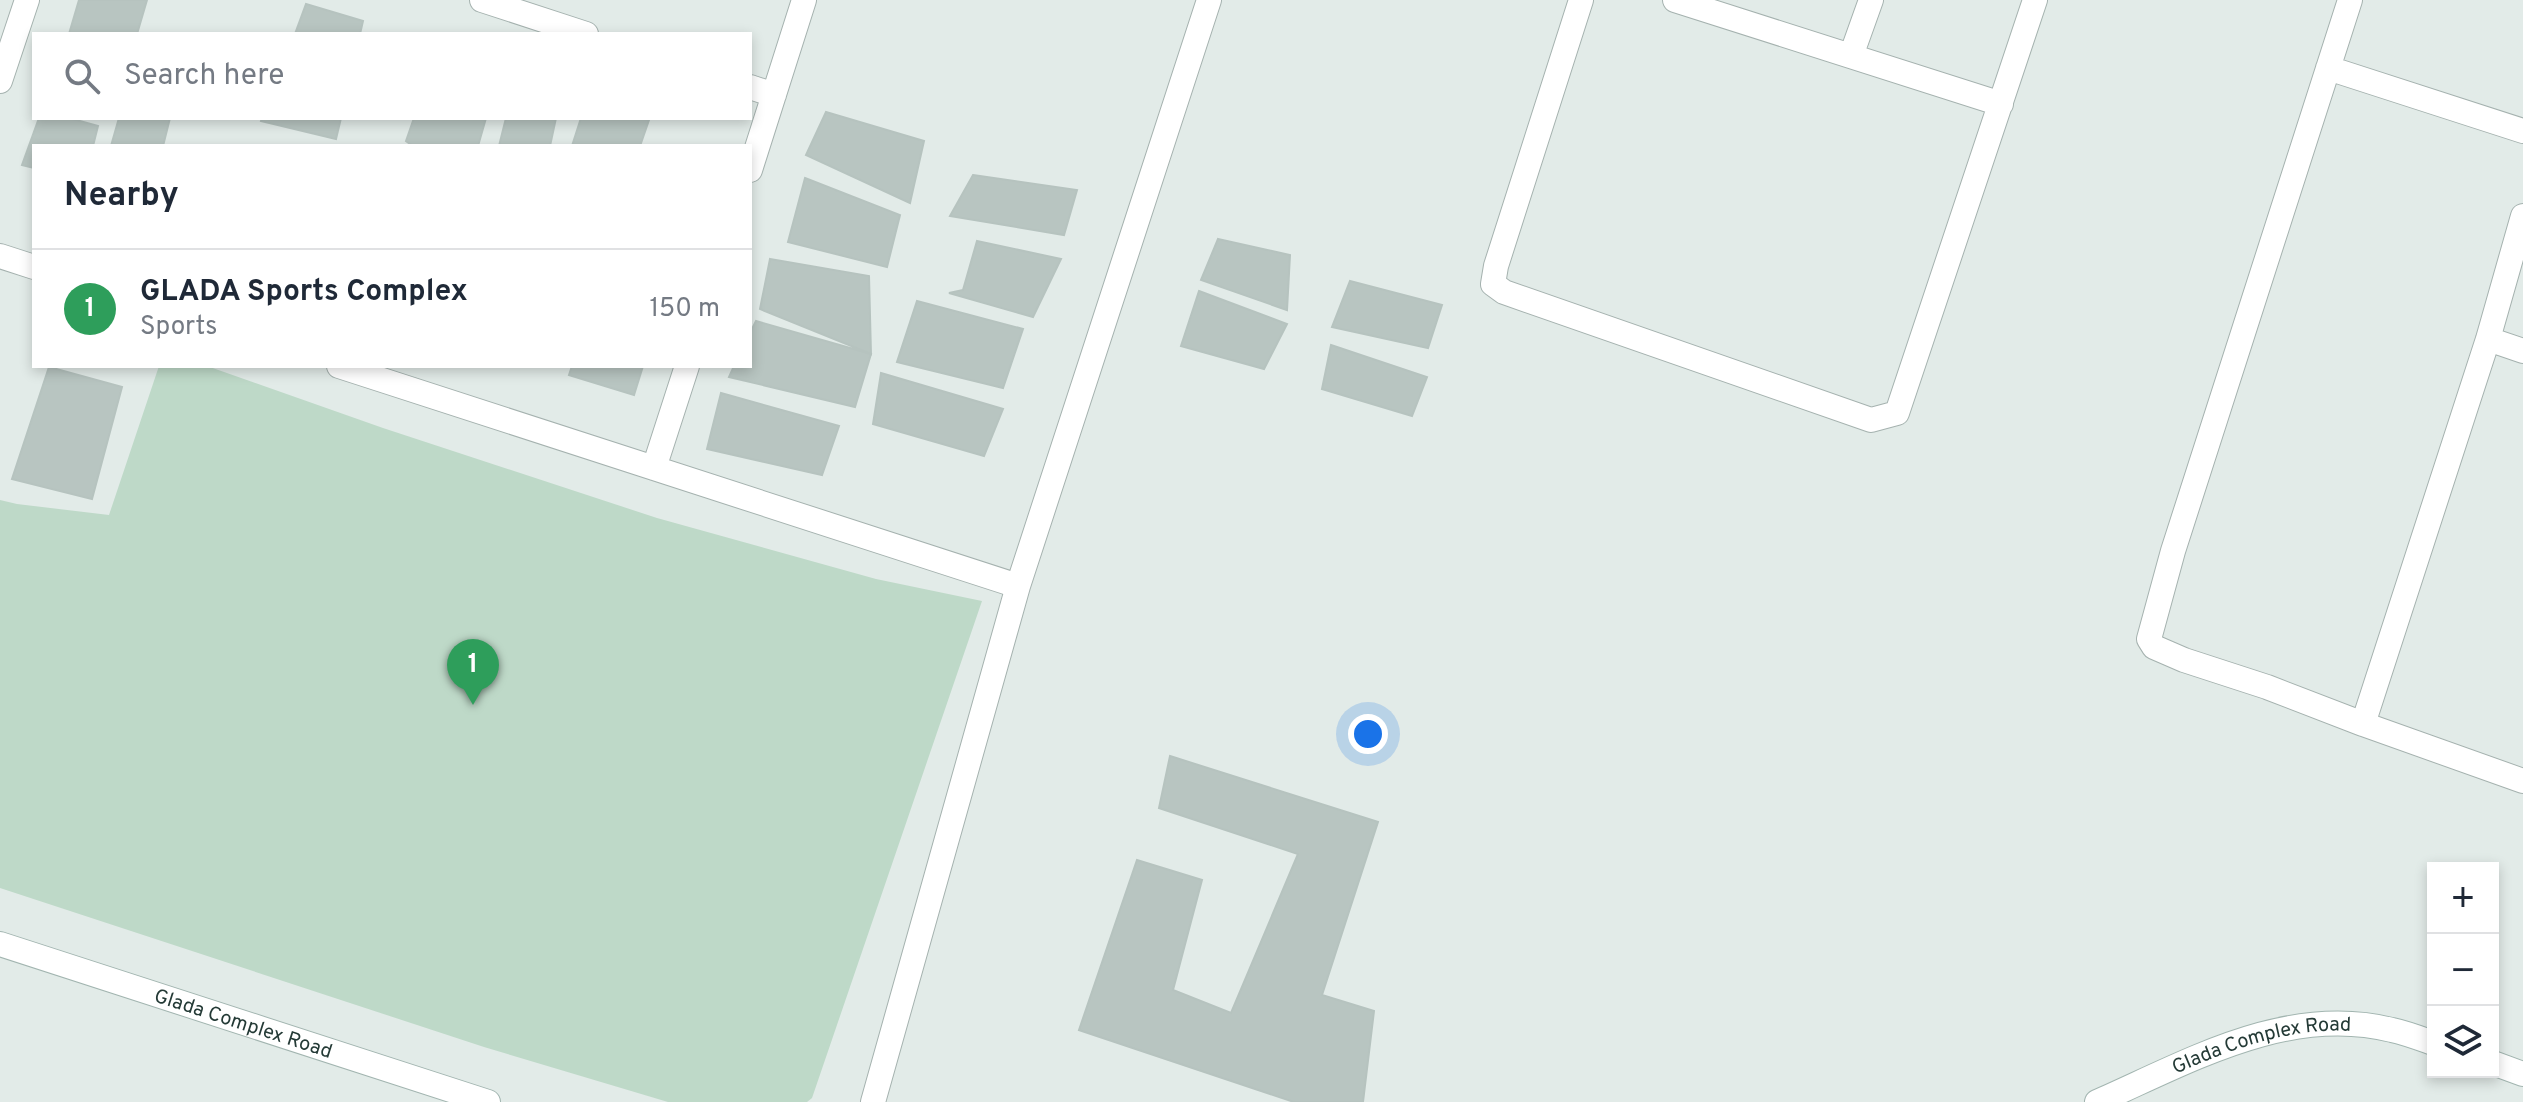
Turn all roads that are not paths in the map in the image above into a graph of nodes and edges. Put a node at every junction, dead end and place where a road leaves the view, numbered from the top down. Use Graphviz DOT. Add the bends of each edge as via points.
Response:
graph roads {
  1 [pos="27,0"];
  2 [pos="482,0"];
  3 [pos="804,0"];
  4 [pos="1209,0"];
  5 [pos="1581,0"];
  6 [pos="1675,0"];
  7 [pos="1871,0"];
  8 [pos="2035,0"];
  9 [pos="2350,0"];
  10 [pos="580,32"];
  11 [pos="1851,56"];
  12 [pos="2328,68"];
  13 [pos="0,81"];
  14 [pos="752,88"];
  15 [pos="774,95"];
  16 [pos="2001,104"];
  17 [pos="2523,131"];
  18 [pos="752,164"];
  19 [pos="2523,216"];
  20 [pos="0,256"];
  21 [pos="32,266"];
  22 [pos="2488,339"];
  23 [pos="2523,351"];
  24 [pos="345,368"];
  25 [pos="686,368"];
  26 [pos="654,468"];
  27 [pos="1018,586"];
  28 [pos="2363,724"];
  29 [pos="2523,781"];
  30 [pos="0,944"];
  31 [pos="2427,1041"];
  32 [pos="2499,1065"];
  33 [pos="2523,1074"];
  34 [pos="488,1102"];
  35 [pos="873,1102"];
  36 [pos="2097,1102"];
  1 -- 13 [label="street"];
  2 -- 10 [label="street"];
  3 -- 15 [label="street"];
  4 -- 27 [label="street"];
  5 -- 16 [label="street" via="1493,284 1871,420 1897,413"];
  6 -- 11 [label="street"];
  7 -- 11 [label="street"];
  8 -- 16 [label="street"];
  9 -- 12 [label="street"];
  11 -- 16 [label="street"];
  12 -- 17 [label="street"];
  12 -- 28 [label="street" via="2149,639 2154,647 2184,660"];
  14 -- 15 [label="street"];
  15 -- 18 [label="street"];
  19 -- 22 [label="street"];
  20 -- 21 [label="street"];
  22 -- 23 [label="street"];
  22 -- 28 [label="street"];
  24 -- 26 [label="street"];
  25 -- 26 [label="street"];
  26 -- 27 [label="street"];
  27 -- 35 [label="street"];
  28 -- 29 [label="street"];
  30 -- 34 [label="street, Glada Complex Road"];
  31 -- 36 [label="street, Glada Complex Road" via="2340,1023 2293,1027 2235,1040"];
  32 -- 33 [label="street"];
}
